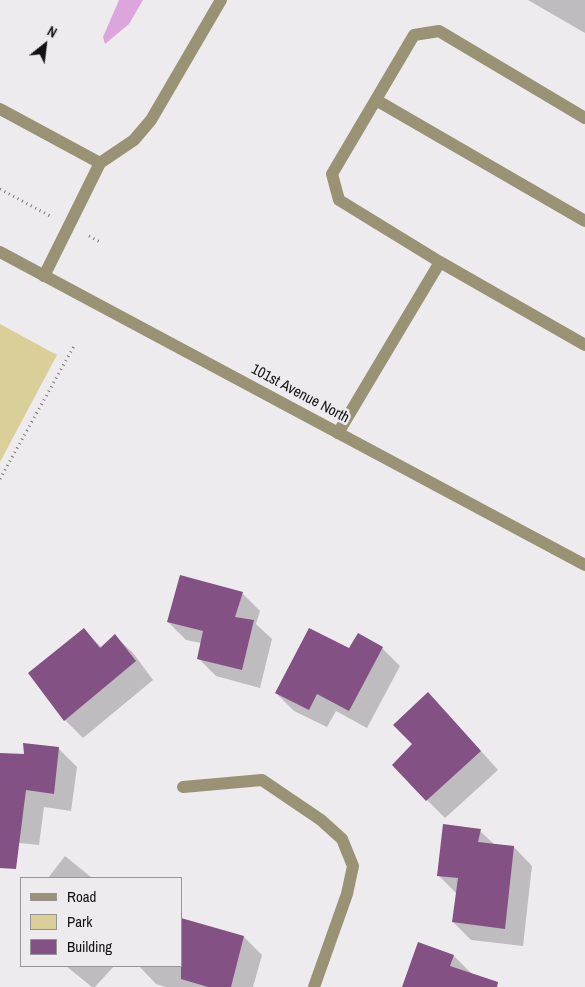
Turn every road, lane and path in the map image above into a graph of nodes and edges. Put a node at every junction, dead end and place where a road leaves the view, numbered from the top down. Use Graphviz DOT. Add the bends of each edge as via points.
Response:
graph roads {
  1 [pos="221,0"];
  2 [pos="376,100"];
  3 [pos="0,109"];
  4 [pos="585,118"];
  5 [pos="100,163"];
  6 [pos="585,221"];
  7 [pos="0,252"];
  8 [pos="440,262"];
  9 [pos="44,276"];
  10 [pos="585,345"];
  11 [pos="74,346"];
  12 [pos="338,433"];
  13 [pos="0,479"];
  14 [pos="585,565"];
  15 [pos="183,787"];
  16 [pos="314,987"];
  1 -- 5 [label="street" via="151,120 134,140"];
  2 -- 4 [label="street" via="414,35 439,32"];
  2 -- 6 [label="street"];
  2 -- 8 [label="street" via="332,174 339,200"];
  3 -- 5 [label="street"];
  5 -- 9 [label="street"];
  7 -- 9 [label="street, 101st Avenue North"];
  8 -- 10 [label="street"];
  8 -- 12 [label="street"];
  9 -- 12 [label="street, 101st Avenue North"];
  11 -- 13 [label="path"];
  12 -- 14 [label="street, 101st Avenue North"];
  15 -- 16 [label="street" via="262,780 321,820 342,839 353,866 347,894"];
}
